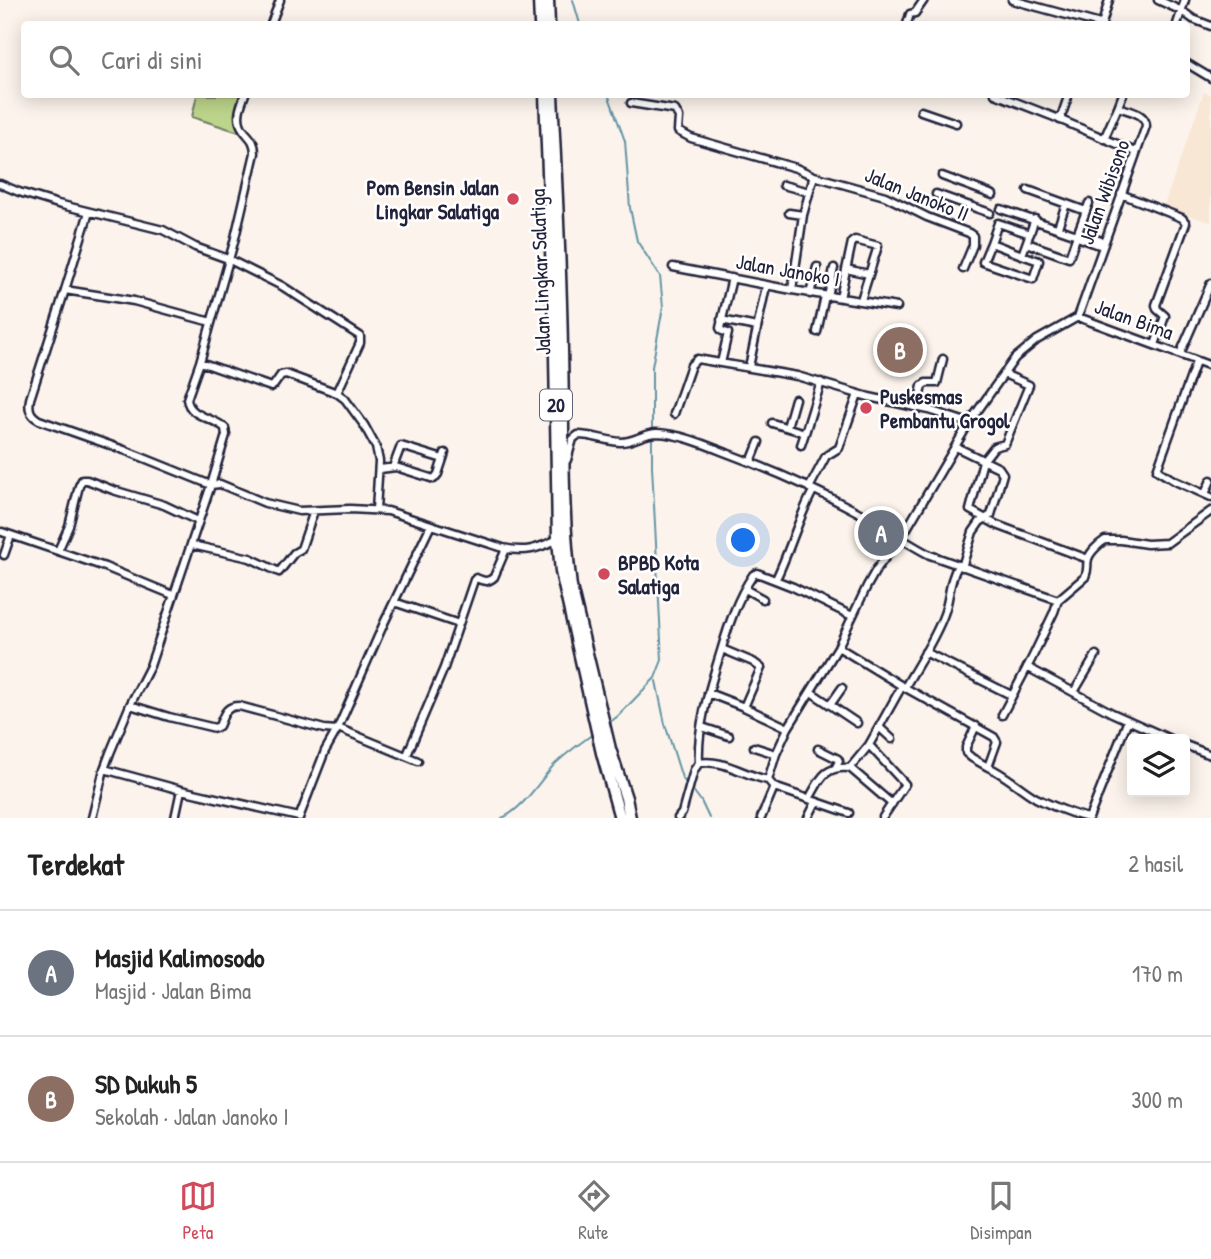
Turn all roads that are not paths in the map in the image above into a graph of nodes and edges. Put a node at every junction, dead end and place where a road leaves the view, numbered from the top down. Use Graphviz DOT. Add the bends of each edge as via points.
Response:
graph roads {
  1 [pos="280,0"];
  2 [pos="539,0"];
  3 [pos="548,0"];
  4 [pos="924,0"];
  5 [pos="1012,0"];
  6 [pos="1109,0"];
  7 [pos="1157,0"];
  8 [pos="1185,0"];
  9 [pos="1182,11"];
  10 [pos="272,21"];
  11 [pos="540,21"];
  12 [pos="549,21"];
  13 [pos="908,21"];
  14 [pos="1087,21"];
  15 [pos="1099,21"];
  16 [pos="1178,21"];
  17 [pos="1211,26"];
  18 [pos="1190,65"];
  19 [pos="1211,78"];
  20 [pos="244,98"];
  21 [pos="545,98"];
  22 [pos="552,98"];
  23 [pos="1005,98"];
  24 [pos="1068,98"];
  25 [pos="1121,98"];
  26 [pos="631,103"];
  27 [pos="1118,107"];
  28 [pos="921,111"];
  29 [pos="1060,120"];
  30 [pos="956,123"];
  31 [pos="1104,139"];
  32 [pos="1136,152"];
  33 [pos="814,176"];
  34 [pos="942,176"];
  35 [pos="0,184"];
  36 [pos="783,185"];
  37 [pos="1028,190"];
  38 [pos="809,192"];
  39 [pos="936,194"];
  40 [pos="1121,194"];
  41 [pos="993,195"];
  42 [pos="1089,203"];
  43 [pos="1066,204"];
  44 [pos="1001,209"];
  45 [pos="1086,211"];
  46 [pos="89,212"];
  47 [pos="789,213"];
  48 [pos="990,214"];
  49 [pos="803,215"];
  50 [pos="1035,219"];
  51 [pos="1058,228"];
  52 [pos="1030,233"];
  53 [pos="1077,235"];
  54 [pos="990,243"];
  55 [pos="1027,243"];
  56 [pos="1103,244"];
  57 [pos="1022,255"];
  58 [pos="228,259"];
  59 [pos="673,267"];
  60 [pos="817,267"];
  61 [pos="834,268"];
  62 [pos="846,269"];
  63 [pos="963,269"];
  64 [pos="869,274"];
  65 [pos="732,278"];
  66 [pos="1211,283"];
  67 [pos="766,286"];
  68 [pos="65,290"];
  69 [pos="792,290"];
  70 [pos="810,294"];
  71 [pos="826,296"];
  72 [pos="840,298"];
  73 [pos="861,300"];
  74 [pos="897,307"];
  75 [pos="1078,317"];
  76 [pos="721,320"];
  77 [pos="211,323"];
  78 [pos="757,327"];
  79 [pos="817,332"];
  80 [pos="1155,345"];
  81 [pos="1180,354"];
  82 [pos="943,359"];
  83 [pos="200,362"];
  84 [pos="1196,362"];
  85 [pos="721,363"];
  86 [pos="1211,366"];
  87 [pos="749,368"];
  88 [pos="1004,374"];
  89 [pos="821,383"];
  90 [pos="337,393"];
  91 [pos="858,394"];
  92 [pos="795,399"];
  93 [pos="917,408"];
  94 [pos="674,414"];
  95 [pos="772,423"];
  96 [pos="969,423"];
  97 [pos="786,427"];
  98 [pos="805,433"];
  99 [pos="759,442"];
  100 [pos="801,445"];
  101 [pos="956,447"];
  102 [pos="983,461"];
  103 [pos="751,462"];
  104 [pos="393,467"];
  105 [pos="380,469"];
  106 [pos="1211,480"];
  107 [pos="560,482"];
  108 [pos="211,485"];
  109 [pos="811,489"];
  110 [pos="1208,496"];
  111 [pos="376,510"];
  112 [pos="1211,510"];
  113 [pos="314,511"];
  114 [pos="561,515"];
  115 [pos="985,518"];
  116 [pos="198,521"];
  117 [pos="431,525"];
  118 [pos="2,532"];
  119 [pos="11,535"];
  120 [pos="901,538"];
  121 [pos="558,539"];
  122 [pos="192,545"];
  123 [pos="506,549"];
  124 [pos="58,551"];
  125 [pos="4,555"];
  126 [pos="1088,559"];
  127 [pos="960,566"];
  128 [pos="776,579"];
  129 [pos="745,589"];
  130 [pos="173,595"];
  131 [pos="763,599"];
  132 [pos="1058,600"];
  133 [pos="394,603"];
  134 [pos="852,616"];
  135 [pos="459,624"];
  136 [pos="838,647"];
  137 [pos="722,649"];
  138 [pos="925,652"];
  139 [pos="1096,655"];
  140 [pos="1027,667"];
  141 [pos="904,687"];
  142 [pos="842,688"];
  143 [pos="811,692"];
  144 [pos="1074,692"];
  145 [pos="708,693"];
  146 [pos="1011,695"];
  147 [pos="130,705"];
  148 [pos="830,705"];
  149 [pos="744,707"];
  150 [pos="598,711"];
  151 [pos="1002,715"];
  152 [pos="1128,720"];
  153 [pos="857,723"];
  154 [pos="976,726"];
  155 [pos="702,727"];
  156 [pos="879,727"];
  157 [pos="788,728"];
  158 [pos="338,729"];
  159 [pos="1159,734"];
  160 [pos="729,736"];
  161 [pos="892,739"];
  162 [pos="869,745"];
  163 [pos="754,747"];
  164 [pos="1190,747"];
  165 [pos="818,749"];
  166 [pos="606,751"];
  167 [pos="776,754"];
  168 [pos="407,755"];
  169 [pos="1211,755"];
  170 [pos="418,761"];
  171 [pos="699,763"];
  172 [pos="836,767"];
  173 [pos="988,767"];
  174 [pos="850,768"];
  175 [pos="104,769"];
  176 [pos="768,780"];
  177 [pos="774,787"];
  178 [pos="181,790"];
  179 [pos="812,801"];
  180 [pos="892,804"];
  181 [pos="849,813"];
  182 [pos="299,817"];
  183 [pos="883,817"];
  184 [pos="92,818"];
  185 [pos="175,818"];
  186 [pos="620,818"];
  187 [pos="630,818"];
  188 [pos="678,818"];
  189 [pos="761,818"];
  190 [pos="808,818"];
  191 [pos="1089,818"];
  1 -- 10 [label="street"];
  2 -- 11 [label="highway"];
  3 -- 12 [label="highway"];
  4 -- 13 [label="street"];
  5 -- 14 [label="street"];
  6 -- 15 [label="street"];
  7 -- 9 [label="street"];
  8 -- 9 [label="street"];
  9 -- 16 [label="street"];
  9 -- 17 [label="street"];
  18 -- 19 [label="street"];
  20 -- 58 [label="street" via="240,123 254,141 254,153"];
  21 -- 107 [label="highway, Jalan Lingkar Salatiga / 20"];
  22 -- 107 [label="highway, Jalan Lingkar Salatiga / 20" via="562,338"];
  23 -- 29 [label="street"];
  24 -- 29 [label="street"];
  25 -- 27 [label="street, Jalan Wibisono"];
  26 -- 33 [label="street" via="675,110 680,133"];
  27 -- 31 [label="street"];
  27 -- 32 [label="street, Jalan Wibisono" via="1146,121"];
  28 -- 30 [label="street"];
  29 -- 31 [label="street"];
  31 -- 32 [label="street"];
  32 -- 40 [label="street, Jalan Wibisono"];
  33 -- 38 [label="street"];
  33 -- 63 [label="street, Jalan Janoko II" via="885,196 971,234 973,245"];
  34 -- 41 [label="street"];
  35 -- 46 [label="street"];
  36 -- 38 [label="street"];
  37 -- 43 [label="street"];
  38 -- 49 [label="street"];
  39 -- 48 [label="street"];
  40 -- 56 [label="street, Jalan Wibisono"];
  40 -- 80 [label="street" via="1186,223 1156,305 1165,316"];
  42 -- 45 [label="street"];
  43 -- 45 [label="street"];
  43 -- 51 [label="street"];
  44 -- 50 [label="street"];
  45 -- 53 [label="street"];
  46 -- 58 [label="street" via="163,230"];
  46 -- 68 [label="street"];
  47 -- 49 [label="street"];
  49 -- 69 [label="street"];
  50 -- 51 [label="street"];
  50 -- 52 [label="street"];
  51 -- 53 [label="street"];
  52 -- 54 [label="street" via="998,223"];
  52 -- 55 [label="street"];
  53 -- 55 [label="street" via="1069,258"];
  53 -- 56 [label="street"];
  54 -- 57 [label="street"];
  54 -- 57 [label="street" via="983,262 1033,279 1039,261"];
  55 -- 57 [label="street"];
  56 -- 75 [label="street, Jalan Wibisono"];
  58 -- 77 [label="street"];
  58 -- 90 [label="street" via="282,286 360,336"];
  59 -- 65 [label="street, Jalan Janoko I"];
  60 -- 70 [label="street"];
  61 -- 71 [label="street"];
  62 -- 64 [label="street"];
  62 -- 64 [label="street" via="853,241 878,246"];
  62 -- 72 [label="street"];
  64 -- 73 [label="street"];
  65 -- 67 [label="street, Jalan Janoko I"];
  65 -- 76 [label="street"];
  66 -- 81 [label="street"];
  67 -- 69 [label="street, Jalan Janoko I"];
  67 -- 78 [label="street"];
  68 -- 77 [label="street" via="134,300"];
  68 -- 108 [label="street" via="32,391 31,414"];
  69 -- 70 [label="street, Jalan Janoko I"];
  70 -- 71 [label="street, Jalan Janoko I"];
  71 -- 72 [label="street, Jalan Janoko I"];
  71 -- 79 [label="street"];
  72 -- 73 [label="street, Jalan Janoko I"];
  73 -- 74 [label="street, Jalan Janoko I"];
  75 -- 80 [label="street, Jalan Bima"];
  75 -- 88 [label="street, Jalan Bima" via="1037,340"];
  76 -- 78 [label="street"];
  76 -- 85 [label="street" via="720,330 728,333"];
  77 -- 83 [label="street"];
  78 -- 87 [label="street"];
  80 -- 81 [label="street, Jalan Bima"];
  81 -- 84 [label="street, Jalan Bima"];
  82 -- 93 [label="street" via="937,383 922,386"];
  83 -- 90 [label="street" via="269,387 284,373"];
  83 -- 108 [label="street" via="187,404 226,431"];
  84 -- 86 [label="street, Jalan Bima"];
  84 -- 110 [label="street" via="1157,470"];
  85 -- 87 [label="street"];
  85 -- 94 [label="street" via="692,362"];
  87 -- 89 [label="street"];
  88 -- 96 [label="street, Jalan Bima"];
  88 -- 102 [label="street" via="1028,386 1005,444 994,447"];
  89 -- 91 [label="street"];
  89 -- 98 [label="street"];
  90 -- 105 [label="street" via="370,436"];
  91 -- 93 [label="street"];
  91 -- 109 [label="street" via="839,448 826,456"];
  92 -- 97 [label="street"];
  93 -- 96 [label="street"];
  95 -- 97 [label="street"];
  96 -- 101 [label="street, Jalan Bima"];
  97 -- 98 [label="street"];
  98 -- 100 [label="street"];
  99 -- 103 [label="street"];
  101 -- 102 [label="street"];
  101 -- 120 [label="street, Jalan Bima"];
  102 -- 115 [label="street" via="970,507"];
  102 -- 115 [label="street" via="1003,474 992,511"];
  103 -- 107 [label="street" via="690,439 657,433 619,442 578,435 571,443"];
  103 -- 109 [label="street"];
  104 -- 104 [label="street" via="434,479 444,456 401,446"];
  104 -- 105 [label="street"];
  105 -- 111 [label="street"];
  106 -- 110 [label="street"];
  107 -- 114 [label="highway, Jalan Lingkar Salatiga / 20"];
  108 -- 113 [label="street" via="220,484 277,506"];
  108 -- 116 [label="street"];
  109 -- 120 [label="street"];
  109 -- 128 [label="street"];
  111 -- 113 [label="street"];
  111 -- 117 [label="street"];
  112 -- 126 [label="street" via="1167,542 1105,540"];
  113 -- 122 [label="street" via="301,549 279,572 246,557"];
  114 -- 121 [label="highway, Jalan Lingkar Salatiga / 20"];
  114 -- 150 [label="highway, Jalan Lingkar Salatiga / 20" via="571,587"];
  115 -- 126 [label="street"];
  115 -- 127 [label="street" via="973,532"];
  116 -- 122 [label="street"];
  116 -- 124 [label="street" via="164,505 82,480"];
  117 -- 123 [label="street"];
  117 -- 133 [label="street"];
  118 -- 119 [label="street"];
  119 -- 124 [label="street"];
  119 -- 125 [label="street"];
  120 -- 127 [label="street"];
  120 -- 134 [label="street, Jalan Bima" via="876,570"];
  121 -- 123 [label="street" via="527,551"];
  121 -- 150 [label="highway, Jalan Lingkar Salatiga / 20" via="564,587"];
  122 -- 130 [label="street"];
  123 -- 135 [label="street" via="491,581 474,580"];
  124 -- 130 [label="street"];
  126 -- 132 [label="street" via="1085,577"];
  127 -- 132 [label="street"];
  127 -- 138 [label="street"];
  128 -- 129 [label="street" via="755,574"];
  128 -- 134 [label="street"];
  129 -- 131 [label="street"];
  129 -- 137 [label="street"];
  130 -- 147 [label="street" via="150,666"];
  132 -- 140 [label="street"];
  133 -- 135 [label="street"];
  133 -- 158 [label="street"];
  134 -- 136 [label="street, Jalan Bima"];
  135 -- 168 [label="street"];
  136 -- 141 [label="street"];
  136 -- 143 [label="street, Jalan Bima"];
  137 -- 145 [label="street"];
  137 -- 149 [label="street" via="761,668"];
  138 -- 141 [label="street"];
  138 -- 146 [label="street"];
  139 -- 144 [label="street"];
  140 -- 144 [label="street"];
  140 -- 146 [label="street"];
  141 -- 154 [label="street"];
  141 -- 156 [label="street"];
  142 -- 148 [label="street"];
  143 -- 148 [label="street"];
  143 -- 157 [label="street, Jalan Bima"];
  144 -- 152 [label="street"];
  145 -- 149 [label="street"];
  145 -- 155 [label="street"];
  146 -- 151 [label="street"];
  147 -- 158 [label="street" via="215,728 230,707 239,706"];
  147 -- 175 [label="street"];
  148 -- 153 [label="street"];
  149 -- 157 [label="street"];
  150 -- 166 [label="highway, Jalan Lingkar Salatiga / 20"];
  152 -- 159 [label="street"];
  152 -- 191 [label="street"];
  154 -- 173 [label="street" via="996,739"];
  154 -- 173 [label="street" via="966,753"];
  155 -- 160 [label="street"];
  155 -- 171 [label="street"];
  156 -- 161 [label="street"];
  156 -- 162 [label="street"];
  157 -- 167 [label="street, Jalan Bima"];
  158 -- 168 [label="street"];
  158 -- 182 [label="street"];
  162 -- 174 [label="street"];
  162 -- 180 [label="street" via="905,782"];
  163 -- 167 [label="street"];
  164 -- 169 [label="street"];
  165 -- 172 [label="street" via="839,760"];
  166 -- 186 [label="highway, Jalan Lingkar Salatiga / 20"];
  166 -- 187 [label="highway, Jalan Lingkar Salatiga / 20"];
  167 -- 176 [label="street, Jalan Bima"];
  168 -- 170 [label="street"];
  171 -- 176 [label="street" via="712,761"];
  171 -- 188 [label="street"];
  172 -- 174 [label="street"];
  172 -- 179 [label="street" via="821,778"];
  173 -- 191 [label="street" via="1038,799"];
  174 -- 180 [label="street"];
  175 -- 178 [label="street"];
  175 -- 184 [label="street"];
  176 -- 177 [label="street"];
  177 -- 179 [label="street"];
  177 -- 189 [label="street"];
  178 -- 182 [label="street"];
  178 -- 185 [label="street"];
  179 -- 181 [label="street"];
  179 -- 190 [label="street"];
  180 -- 183 [label="street"];
}
